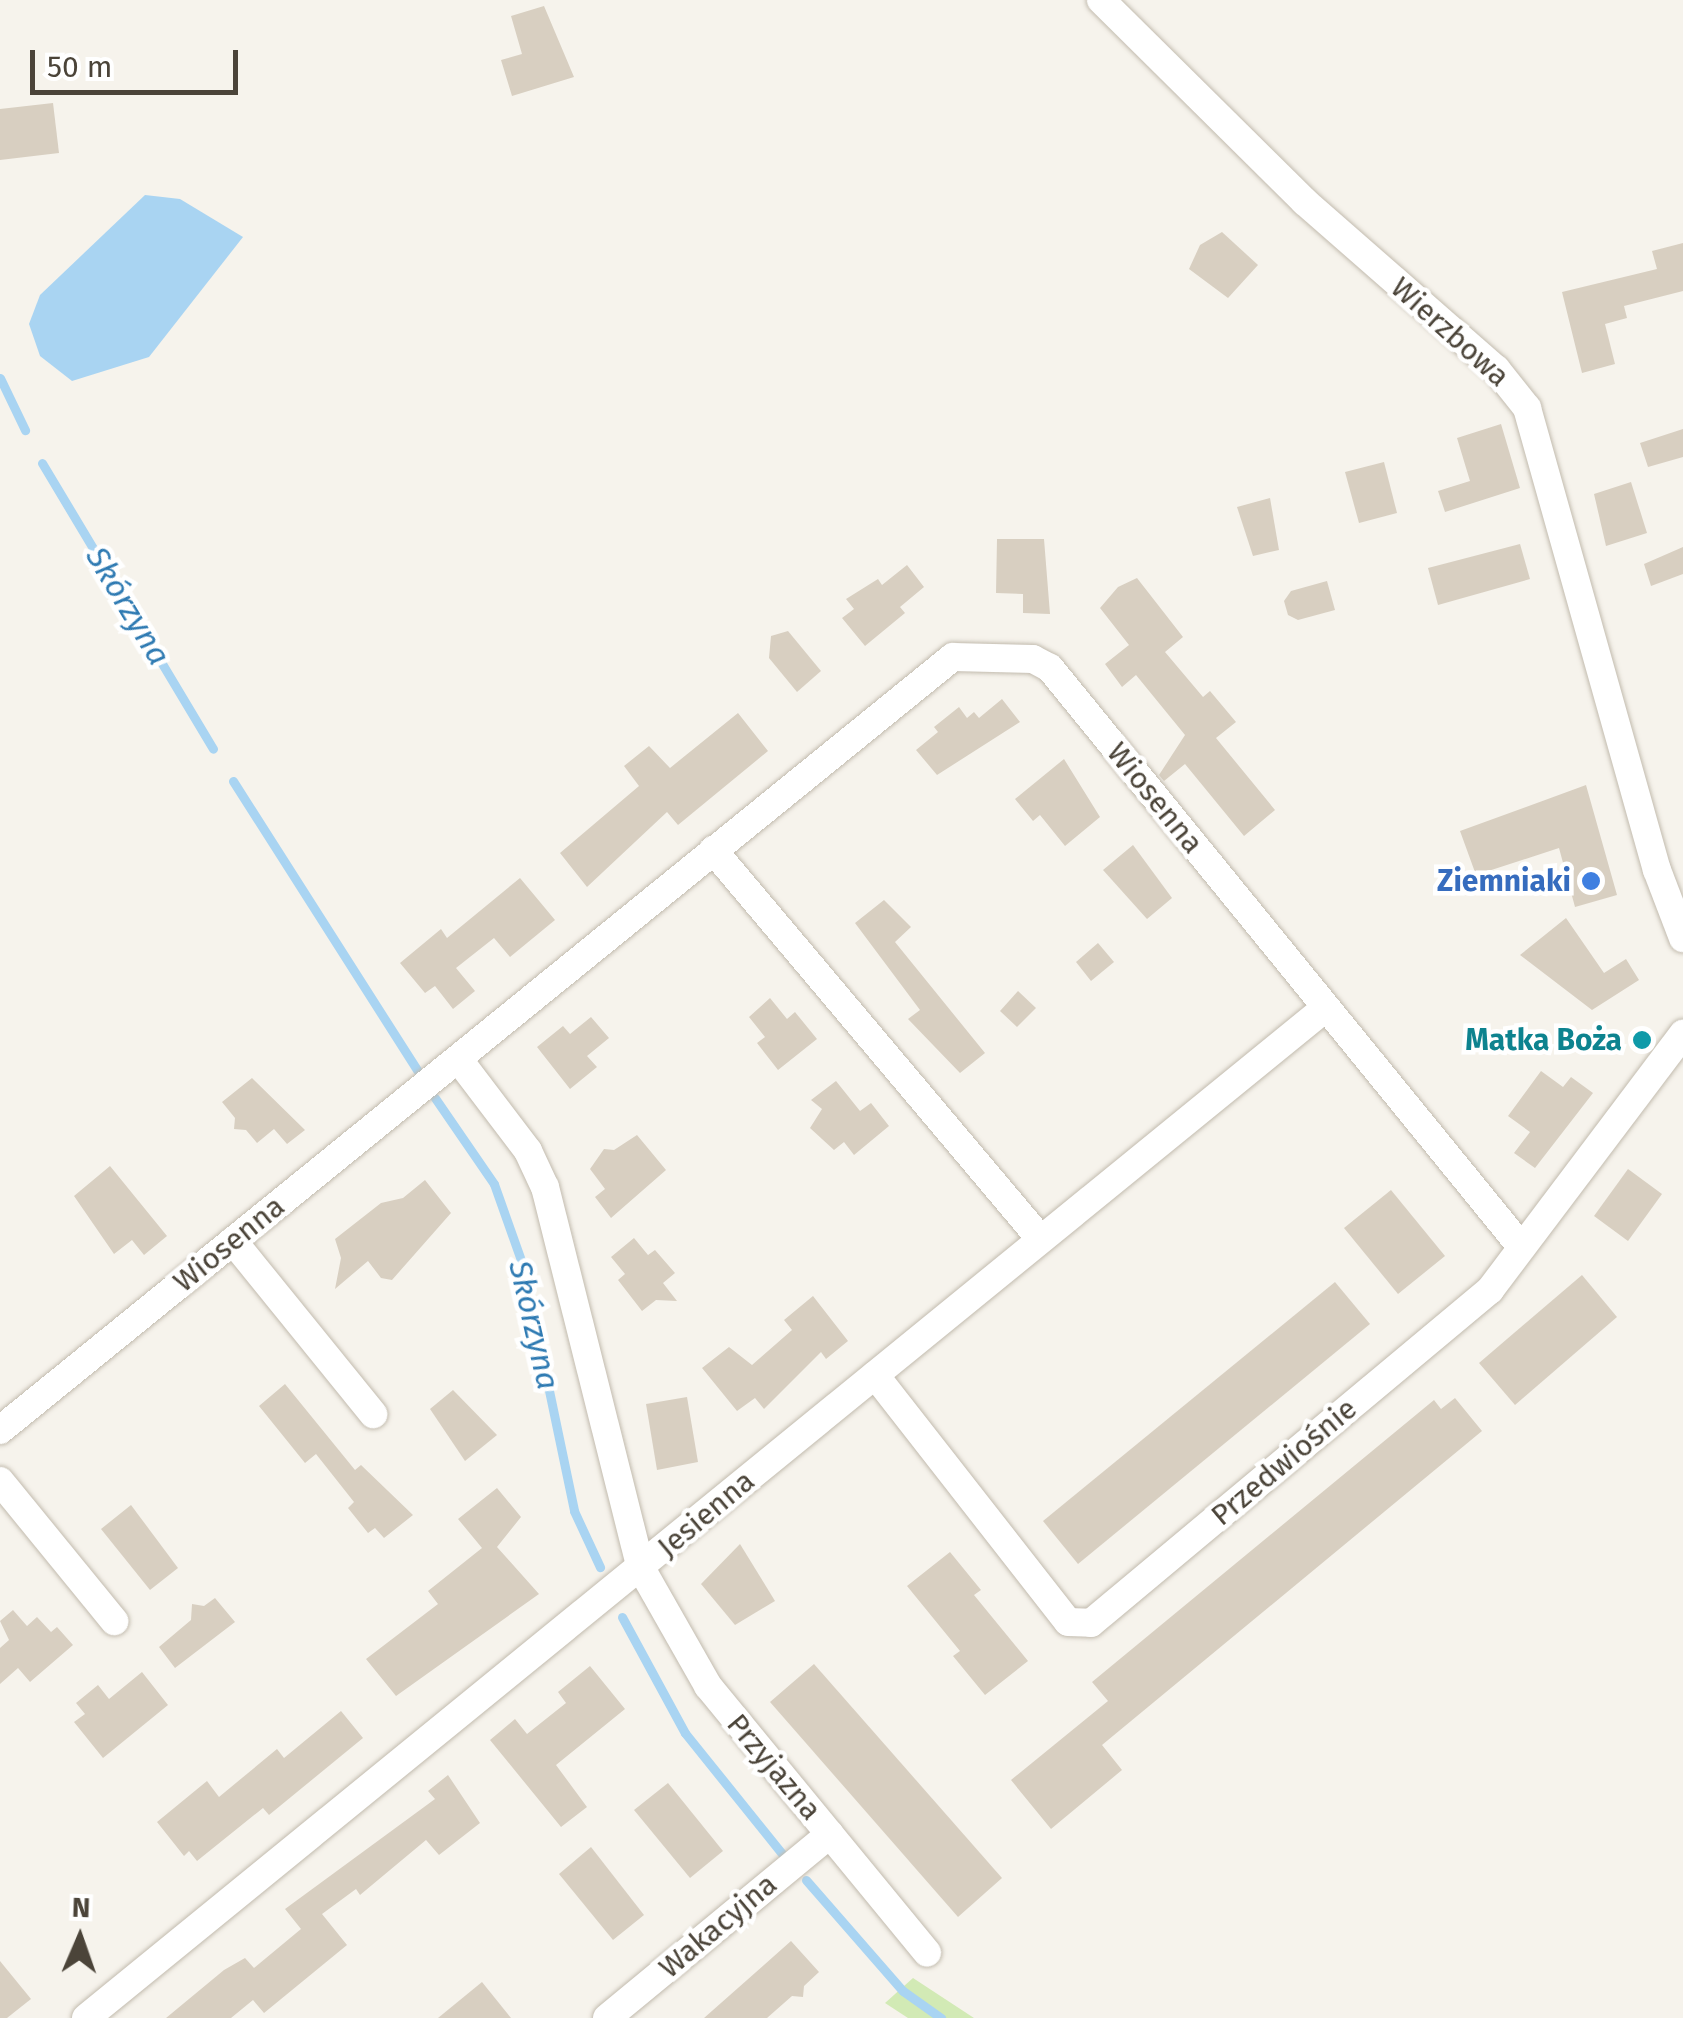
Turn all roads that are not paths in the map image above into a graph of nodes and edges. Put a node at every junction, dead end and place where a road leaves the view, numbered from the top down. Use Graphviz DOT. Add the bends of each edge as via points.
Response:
graph roads {
  1 [pos="1102,0"];
  2 [pos="713,850"];
  3 [pos="1683,938"];
  4 [pos="1324,1009"];
  5 [pos="1683,1034"];
  6 [pos="460,1060"];
  7 [pos="1038,1236"];
  8 [pos="233,1241"];
  9 [pos="1519,1244"];
  10 [pos="874,1375"];
  11 [pos="373,1414"];
  12 [pos="0,1430"];
  13 [pos="0,1481"];
  14 [pos="640,1568"];
  15 [pos="114,1621"];
  16 [pos="830,1834"];
  17 [pos="927,1952"];
  18 [pos="86,2018"];
  19 [pos="607,2018"];
  1 -- 3 [label="street, Wierzbowa" via="1305,202 1496,370 1527,408"];
  2 -- 4 [label="street, Wiosenna" via="936,664 953,657 1033,659 1050,668"];
  2 -- 6 [label="street, Wiosenna"];
  2 -- 7 [label="street"];
  4 -- 7 [label="street, Jesienna"];
  4 -- 9 [label="street, Wiosenna"];
  5 -- 9 [label="street, Przedwiośnie"];
  6 -- 8 [label="street, Wiosenna"];
  6 -- 14 [label="street" via="528,1151 544,1187"];
  7 -- 10 [label="street, Jesienna"];
  8 -- 11 [label="street"];
  8 -- 12 [label="street, Wiosenna"];
  9 -- 10 [label="street, Przedwiośnie" via="1490,1290 1091,1623 1068,1622"];
  10 -- 14 [label="street, Jesienna"];
  13 -- 15 [label="street"];
  14 -- 16 [label="street, Przyjazna" via="708,1686"];
  14 -- 18 [label="street, Jesienna"];
  16 -- 17 [label="street, Przyjazna"];
  16 -- 19 [label="street, Wakacyjna"];
}
